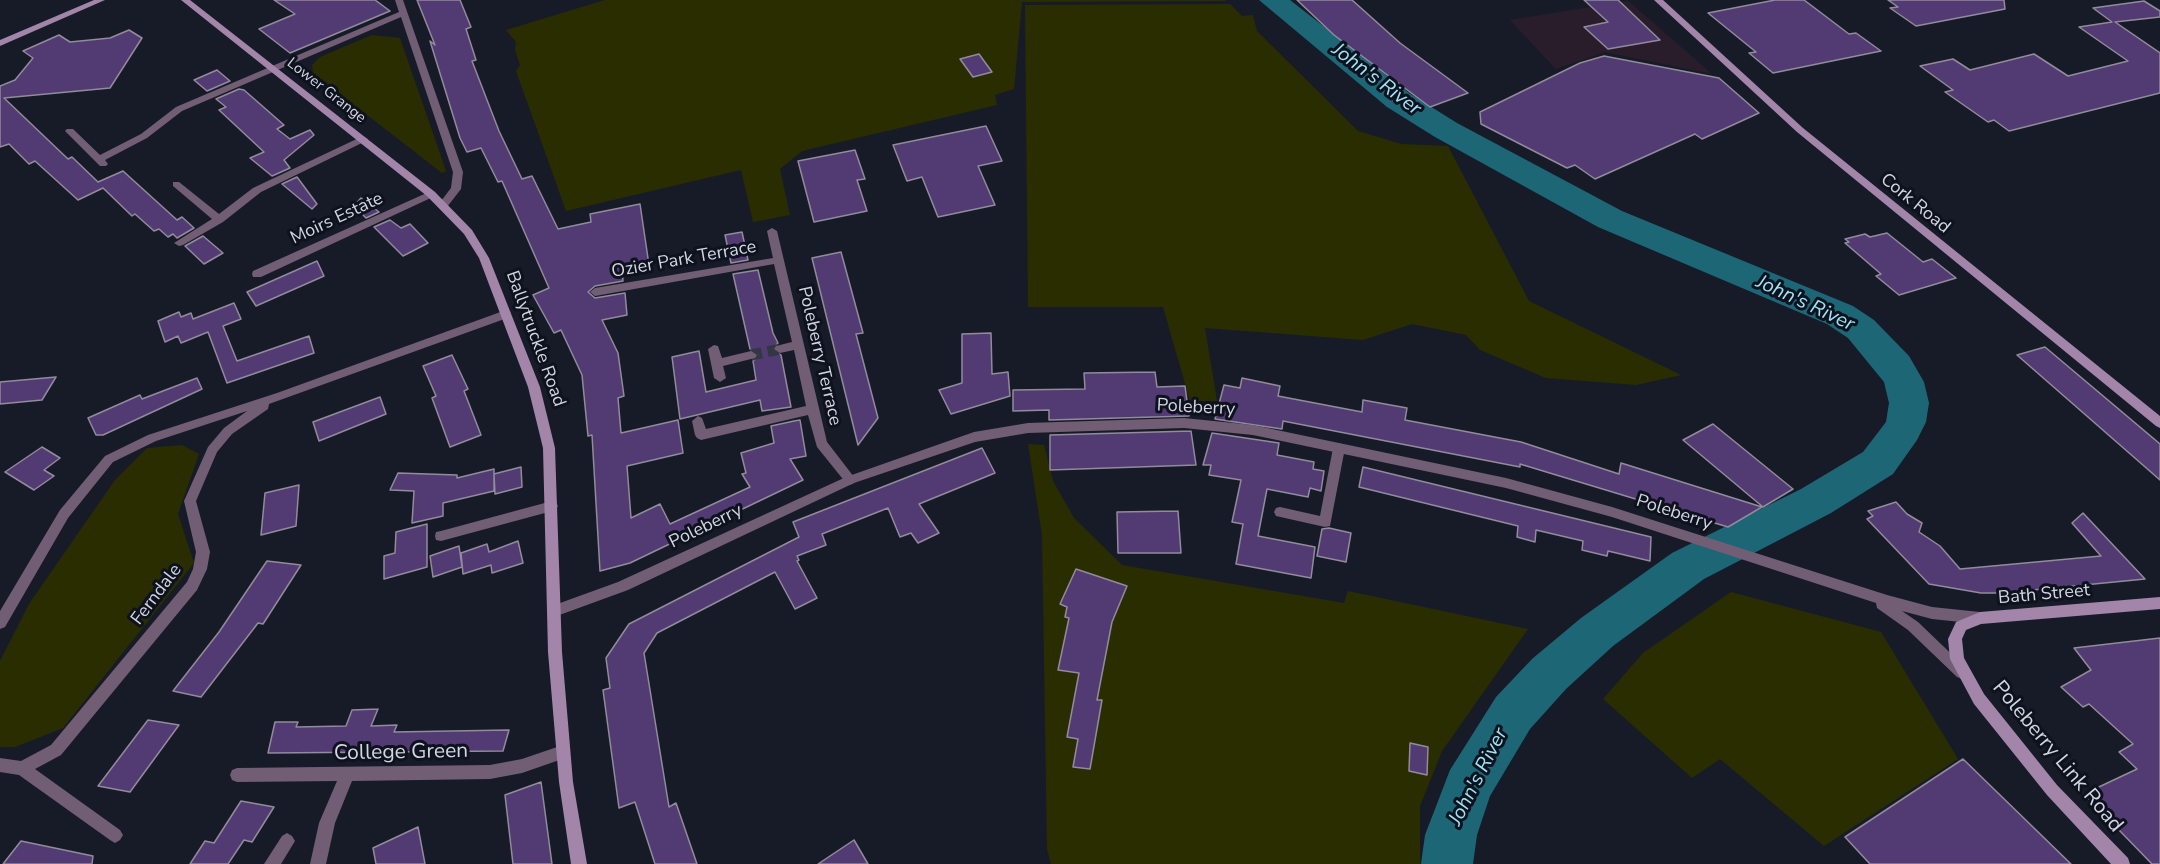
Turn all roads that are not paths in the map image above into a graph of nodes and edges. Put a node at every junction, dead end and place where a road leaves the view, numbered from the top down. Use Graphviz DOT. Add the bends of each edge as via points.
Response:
graph roads {
  1 [pos="106,0"];
  2 [pos="399,0"];
  3 [pos="1658,0"];
  4 [pos="184,1"];
  5 [pos="98,2"];
  6 [pos="404,13"];
  7 [pos="0,43"];
  8 [pos="273,68"];
  9 [pos="70,131"];
  10 [pos="363,139"];
  11 [pos="177,184"];
  12 [pos="431,194"];
  13 [pos="443,205"];
  14 [pos="219,220"];
  15 [pos="772,231"];
  16 [pos="178,243"];
  17 [pos="779,260"];
  18 [pos="257,274"];
  19 [pos="595,292"];
  20 [pos="506,314"];
  21 [pos="798,345"];
  22 [pos="714,349"];
  23 [pos="780,349"];
  24 [pos="751,355"];
  25 [pos="717,363"];
  26 [pos="720,378"];
  27 [pos="280,396"];
  28 [pos="813,409"];
  29 [pos="698,421"];
  30 [pos="2160,423"];
  31 [pos="1339,448"];
  32 [pos="850,480"];
  33 [pos="552,506"];
  34 [pos="1280,512"];
  35 [pos="441,536"];
  36 [pos="1851,590"];
  37 [pos="2160,603"];
  38 [pos="554,611"];
  39 [pos="1932,613"];
  40 [pos="1980,618"];
  41 [pos="0,623"];
  42 [pos="1964,674"];
  43 [pos="563,752"];
  44 [pos="0,765"];
  45 [pos="22,768"];
  46 [pos="237,775"];
  47 [pos="346,775"];
  48 [pos="115,836"];
  49 [pos="288,841"];
  50 [pos="272,864"];
  51 [pos="318,864"];
  52 [pos="579,864"];
  53 [pos="2122,864"];
  1 -- 5 [label="main road"];
  2 -- 6 [label="street"];
  3 -- 30 [label="main road, Cork Road" via="1800,130"];
  4 -- 8 [label="main road, Lower Grange"];
  5 -- 7 [label="main road"];
  6 -- 8 [label="street"];
  6 -- 13 [label="street" via="458,172 456,189"];
  8 -- 9 [label="street" via="179,109 144,136 101,161"];
  8 -- 10 [label="main road, Lower Grange"];
  10 -- 12 [label="main road, Lower Grange"];
  10 -- 14 [label="street" via="257,190"];
  11 -- 14 [label="street"];
  12 -- 13 [label="main road, Lower Grange"];
  12 -- 18 [label="street, Moirs Estate"];
  13 -- 20 [label="main road, Ballytruckle Road" via="478,246"];
  14 -- 16 [label="street"];
  15 -- 17 [label="street, Poleberry Terrace"];
  17 -- 19 [label="street, Ozier Park Terrace"];
  17 -- 21 [label="street, Poleberry Terrace"];
  20 -- 27 [label="street, Ferndale"];
  20 -- 33 [label="main road, Ballytruckle Road" via="543,418"];
  21 -- 23 [label="street"];
  21 -- 28 [label="street, Poleberry Terrace"];
  22 -- 25 [label="street"];
  24 -- 25 [label="street"];
  25 -- 26 [label="street"];
  27 -- 41 [label="street, Ferndale" via="152,438 109,459 64,514"];
  27 -- 45 [label="street, Ferndale" via="228,431 212,450 190,501 202,552 192,586 56,750"];
  28 -- 29 [label="street" via="700,435"];
  28 -- 32 [label="street, Poleberry Terrace" via="821,444"];
  31 -- 32 [label="street, Poleberry" via="1212,424 1028,428 974,437"];
  31 -- 34 [label="street" via="1326,522"];
  31 -- 36 [label="street, Poleberry" via="1516,485 1683,534"];
  32 -- 38 [label="street, Poleberry" via="623,586"];
  33 -- 35 [label="street"];
  33 -- 38 [label="main road, Ballytruckle Road"];
  36 -- 39 [label="street, Poleberry"];
  36 -- 42 [label="street, Poleberry" via="1903,618"];
  37 -- 40 [label="main road, Bath Street"];
  38 -- 43 [label="main road, Ballytruckle Road"];
  39 -- 40 [label="street, Bath Street"];
  40 -- 42 [label="main road, Poleberry Link Road" via="1961,626 1955,639 1957,659"];
  42 -- 53 [label="main road, Poleberry Link Road" via="1978,699 2026,760"];
  43 -- 47 [label="street, College Green" via="490,772"];
  43 -- 52 [label="main road, Ballytruckle Road"];
  44 -- 45 [label="street"];
  45 -- 48 [label="street"];
  46 -- 47 [label="street, College Green"];
  47 -- 51 [label="street" via="327,823"];
  49 -- 50 [label="street"];
}
